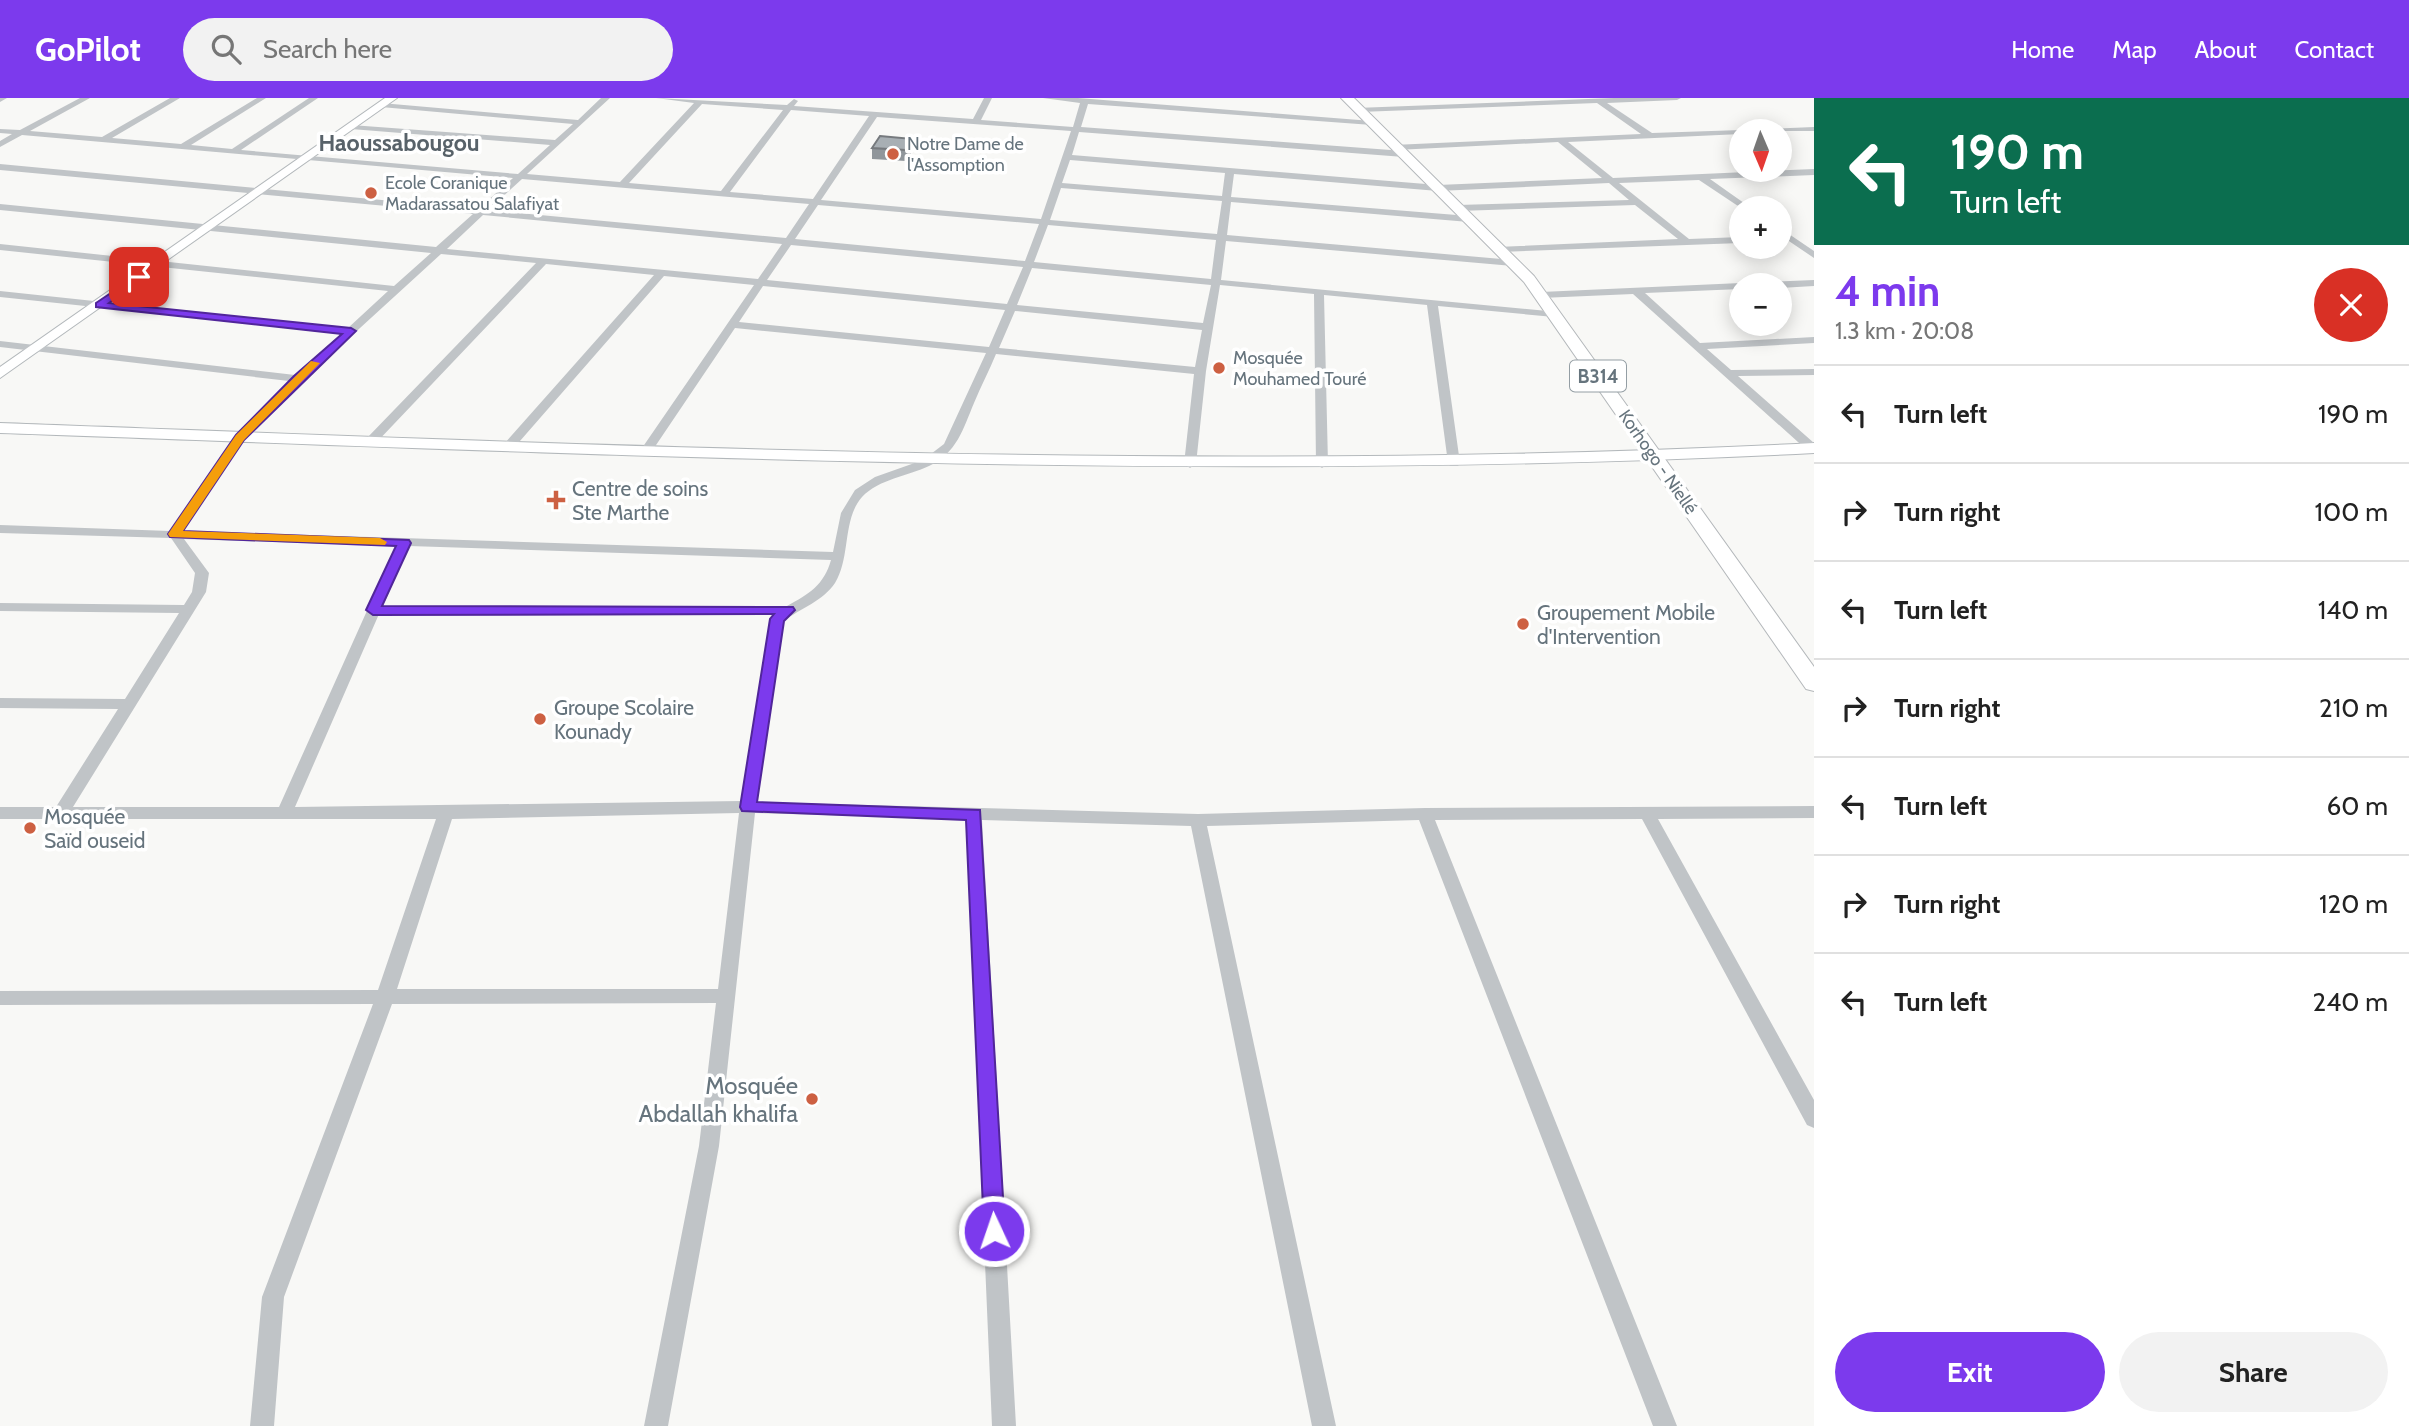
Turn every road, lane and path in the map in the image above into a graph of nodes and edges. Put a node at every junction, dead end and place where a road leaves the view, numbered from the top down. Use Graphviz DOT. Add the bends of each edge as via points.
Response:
graph roads {
  1 [pos="86,98"];
  2 [pos="176,98"];
  3 [pos="262,98"];
  4 [pos="314,98"];
  5 [pos="606,98"];
  6 [pos="660,98"];
  7 [pos="797,98"];
  8 [pos="988,98"];
  9 [pos="1047,98"];
  10 [pos="1666,98"];
  11 [pos="1677,98"];
  12 [pos="700,101"];
  13 [pos="1084,101"];
  14 [pos="1537,101"];
  15 [pos="1599,101"];
  16 [pos="386,102"];
  17 [pos="1172,102"];
  18 [pos="788,108"];
  19 [pos="1359,111"];
  20 [pos="875,114"];
  21 [pos="578,122"];
  22 [pos="976,122"];
  23 [pos="351,127"];
  24 [pos="1814,129"];
  25 [pos="1076,130"];
  26 [pos="1792,130"];
  27 [pos="0,131"];
  28 [pos="21,132"];
  29 [pos="1729,133"];
  30 [pos="1650,136"];
  31 [pos="105,139"];
  32 [pos="1560,140"];
  33 [pos="556,143"];
  34 [pos="0,144"];
  35 [pos="184,146"];
  36 [pos="235,150"];
  37 [pos="1400,151"];
  38 [pos="1195,153"];
  39 [pos="307,157"];
  40 [pos="1067,157"];
  41 [pos="0,167"];
  42 [pos="1230,170"];
  43 [pos="1814,172"];
  44 [pos="1794,173"];
  45 [pos="520,176"];
  46 [pos="1700,176"];
  47 [pos="1609,180"];
  48 [pos="622,185"];
  49 [pos="1056,185"];
  50 [pos="1814,186"];
  51 [pos="1438,188"];
  52 [pos="259,191"];
  53 [pos="723,194"];
  54 [pos="1729,196"];
  55 [pos="1225,199"];
  56 [pos="815,202"];
  57 [pos="1638,202"];
  58 [pos="0,206"];
  59 [pos="483,212"];
  60 [pos="1463,214"];
  61 [pos="1043,222"];
  62 [pos="212,226"];
  63 [pos="1222,237"];
  64 [pos="1814,237"];
  65 [pos="1792,238"];
  66 [pos="788,241"];
  67 [pos="1729,241"];
  68 [pos="1792,242"];
  69 [pos="1686,243"];
  70 [pos="0,247"];
  71 [pos="441,249"];
  72 [pos="1500,249"];
  73 [pos="1814,255"];
  74 [pos="545,260"];
  75 [pos="1513,262"];
  76 [pos="159,263"];
  77 [pos="1027,264"];
  78 [pos="662,272"];
  79 [pos="761,282"];
  80 [pos="1216,282"];
  81 [pos="1814,283"];
  82 [pos="1792,284"];
  83 [pos="1729,287"];
  84 [pos="398,289"];
  85 [pos="1636,291"];
  86 [pos="1318,292"];
  87 [pos="0,294"];
  88 [pos="1541,295"];
  89 [pos="1432,302"];
  90 [pos="99,305"];
  91 [pos="1012,306"];
  92 [pos="1554,314"];
  93 [pos="732,325"];
  94 [pos="1208,327"];
  95 [pos="351,331"];
  96 [pos="1814,340"];
  97 [pos="0,344"];
  98 [pos="1698,346"];
  99 [pos="37,347"];
  100 [pos="995,350"];
  101 [pos="1200,371"];
  102 [pos="1814,372"];
  103 [pos="1728,373"];
  104 [pos="0,374"];
  105 [pos="298,379"];
  106 [pos="0,428"];
  107 [pos="240,437"];
  108 [pos="370,442"];
  109 [pos="509,446"];
  110 [pos="1813,448"];
  111 [pos="646,451"];
  112 [pos="1655,457"];
  113 [pos="931,461"];
  114 [pos="1454,463"];
  115 [pos="1190,464"];
  116 [pos="1322,464"];
  117 [pos="0,529"];
  118 [pos="174,534"];
  119 [pos="404,543"];
  120 [pos="837,556"];
  121 [pos="0,607"];
  122 [pos="188,609"];
  123 [pos="373,610"];
  124 [pos="788,610"];
  125 [pos="1814,684"];
  126 [pos="0,703"];
  127 [pos="129,704"];
  128 [pos="748,807"];
  129 [pos="1814,812"];
  130 [pos="0,813"];
  131 [pos="61,813"];
  132 [pos="446,813"];
  133 [pos="284,814"];
  134 [pos="974,814"];
  135 [pos="1425,814"];
  136 [pos="1648,815"];
  137 [pos="1198,820"];
  138 [pos="727,996"];
  139 [pos="384,997"];
  140 [pos="0,998"];
  141 [pos="1814,1119"];
  142 [pos="262,1426"];
  143 [pos="656,1426"];
  144 [pos="1004,1426"];
  145 [pos="1324,1426"];
  146 [pos="1665,1426"];
  1 -- 28 [label="street"];
  2 -- 31 [label="street"];
  3 -- 35 [label="street"];
  4 -- 36 [label="street"];
  5 -- 21 [label="street"];
  6 -- 12 [label="street"];
  7 -- 18 [label="street"];
  8 -- 22 [label="street"];
  9 -- 13 [label="street"];
  10 -- 11 [label="street"];
  10 -- 15 [label="street"];
  12 -- 18 [label="street"];
  12 -- 48 [label="street"];
  13 -- 17 [label="street"];
  13 -- 25 [label="street"];
  14 -- 15 [label="street"];
  14 -- 19 [label="street"];
  15 -- 30 [label="street"];
  16 -- 21 [label="street"];
  16 -- 23 [label="street"];
  17 -- 19 [label="street"];
  18 -- 20 [label="street"];
  18 -- 53 [label="street"];
  19 -- 37 [label="main road, Korhogo - Niellé / B314"];
  20 -- 22 [label="street"];
  20 -- 56 [label="street"];
  21 -- 33 [label="street"];
  22 -- 25 [label="street"];
  23 -- 33 [label="street"];
  23 -- 39 [label="street"];
  24 -- 26 [label="street"];
  25 -- 38 [label="street"];
  25 -- 40 [label="street"];
  27 -- 28 [label="street"];
  28 -- 31 [label="street"];
  28 -- 34 [label="street"];
  29 -- 30 [label="street"];
  30 -- 32 [label="street"];
  31 -- 35 [label="street"];
  32 -- 37 [label="street"];
  32 -- 47 [label="street"];
  33 -- 45 [label="street"];
  35 -- 36 [label="street"];
  36 -- 39 [label="street"];
  37 -- 38 [label="street"];
  37 -- 51 [label="main road, Korhogo - Niellé / B314"];
  38 -- 40 [label="street"];
  38 -- 42 [label="street"];
  39 -- 45 [label="street"];
  39 -- 52 [label="street"];
  40 -- 49 [label="street"];
  41 -- 52 [label="street"];
  42 -- 51 [label="street"];
  42 -- 55 [label="street"];
  43 -- 44 [label="street"];
  44 -- 46 [label="street"];
  44 -- 50 [label="street"];
  45 -- 48 [label="street"];
  45 -- 59 [label="street"];
  46 -- 47 [label="street"];
  46 -- 54 [label="street"];
  47 -- 51 [label="street"];
  47 -- 57 [label="street"];
  48 -- 53 [label="street"];
  49 -- 55 [label="street"];
  49 -- 61 [label="street"];
  51 -- 60 [label="main road, Korhogo - Niellé / B314"];
  52 -- 59 [label="street"];
  52 -- 62 [label="street"];
  53 -- 56 [label="street"];
  55 -- 60 [label="street"];
  55 -- 63 [label="street"];
  56 -- 61 [label="street"];
  56 -- 66 [label="street"];
  57 -- 60 [label="street"];
  57 -- 69 [label="street"];
  58 -- 62 [label="street"];
  59 -- 66 [label="street"];
  59 -- 71 [label="street"];
  60 -- 72 [label="main road, Korhogo - Niellé / B314"];
  61 -- 63 [label="street"];
  61 -- 77 [label="street"];
  62 -- 71 [label="street"];
  62 -- 76 [label="street"];
  63 -- 75 [label="street"];
  63 -- 80 [label="street"];
  64 -- 65 [label="street"];
  66 -- 77 [label="street"];
  66 -- 79 [label="street"];
  67 -- 69 [label="street"];
  68 -- 73 [label="street"];
  69 -- 72 [label="street"];
  70 -- 76 [label="street"];
  71 -- 74 [label="street"];
  71 -- 84 [label="street"];
  72 -- 75 [label="main road, Korhogo - Niellé / B314"];
  74 -- 78 [label="street"];
  74 -- 108 [label="street"];
  75 -- 88 [label="main road, Korhogo - Niellé / B314"];
  76 -- 84 [label="street"];
  76 -- 90 [label="street"];
  77 -- 80 [label="street"];
  77 -- 91 [label="street"];
  78 -- 79 [label="street"];
  78 -- 109 [label="street"];
  79 -- 91 [label="street"];
  79 -- 93 [label="street"];
  80 -- 86 [label="street"];
  80 -- 94 [label="street"];
  81 -- 82 [label="street"];
  83 -- 85 [label="street"];
  84 -- 95 [label="street"];
  85 -- 88 [label="street"];
  85 -- 98 [label="street"];
  86 -- 89 [label="street"];
  86 -- 116 [label="street"];
  87 -- 90 [label="street"];
  88 -- 92 [label="main road, Korhogo - Niellé / B314"];
  89 -- 92 [label="street"];
  89 -- 114 [label="street"];
  90 -- 95 [label="street"];
  90 -- 99 [label="street"];
  91 -- 94 [label="street"];
  91 -- 100 [label="street"];
  92 -- 112 [label="main road, Korhogo - Niellé / B314"];
  93 -- 100 [label="street"];
  93 -- 111 [label="street"];
  94 -- 101 [label="street"];
  95 -- 105 [label="street"];
  96 -- 98 [label="street"];
  97 -- 99 [label="street"];
  98 -- 103 [label="street"];
  99 -- 104 [label="street"];
  99 -- 105 [label="street"];
  100 -- 101 [label="street"];
  100 -- 113 [label="street" via="948,447"];
  101 -- 115 [label="street"];
  102 -- 103 [label="street"];
  103 -- 110 [label="street"];
  105 -- 107 [label="street"];
  106 -- 107 [label="street"];
  107 -- 108 [label="street"];
  107 -- 118 [label="street"];
  108 -- 109 [label="street"];
  109 -- 111 [label="street"];
  110 -- 112 [label="street"];
  111 -- 113 [label="street"];
  112 -- 114 [label="street"];
  112 -- 125 [label="main road, Korhogo - Niellé / B314"];
  113 -- 115 [label="street"];
  113 -- 120 [label="street" via="859,494 850,506"];
  114 -- 116 [label="street"];
  115 -- 116 [label="street"];
  117 -- 118 [label="street"];
  118 -- 119 [label="street"];
  118 -- 122 [label="street" via="202,573 199,592"];
  119 -- 120 [label="street"];
  119 -- 123 [label="street"];
  120 -- 124 [label="street" via="830,581 818,594"];
  121 -- 122 [label="street"];
  122 -- 127 [label="street"];
  123 -- 124 [label="street"];
  123 -- 133 [label="street"];
  124 -- 128 [label="street" via="777,619"];
  126 -- 127 [label="street"];
  127 -- 131 [label="street"];
  128 -- 132 [label="street"];
  128 -- 134 [label="street"];
  128 -- 138 [label="street"];
  129 -- 136 [label="street"];
  130 -- 131 [label="street"];
  131 -- 133 [label="street"];
  132 -- 133 [label="street"];
  132 -- 139 [label="street"];
  134 -- 137 [label="street"];
  134 -- 144 [label="street"];
  135 -- 136 [label="street"];
  135 -- 137 [label="street"];
  135 -- 146 [label="street"];
  136 -- 141 [label="street"];
  137 -- 145 [label="street"];
  138 -- 139 [label="street"];
  138 -- 143 [label="street" via="709,1146"];
  139 -- 140 [label="street"];
  139 -- 142 [label="street" via="273,1297"];
}
